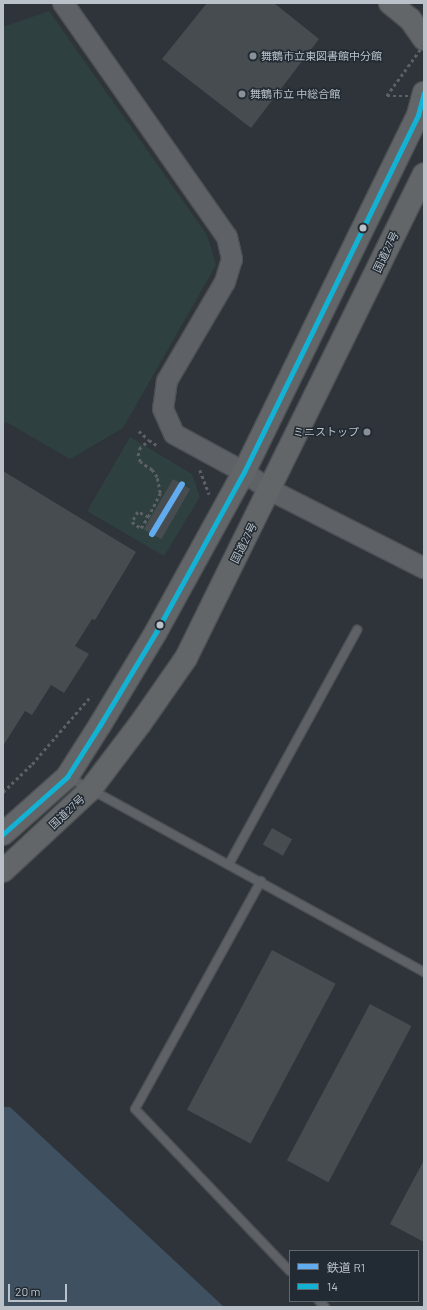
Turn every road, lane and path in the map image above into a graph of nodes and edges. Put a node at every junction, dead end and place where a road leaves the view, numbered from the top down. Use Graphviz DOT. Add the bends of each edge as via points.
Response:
graph roads {
  1 [pos="63,3"];
  2 [pos="390,3"];
  3 [pos="424,39"];
  4 [pos="424,45"];
  5 [pos="424,95"];
  6 [pos="424,174"];
  7 [pos="140,431"];
  8 [pos="148,440"];
  9 [pos="161,448"];
  10 [pos="193,466"];
  11 [pos="244,472"];
  12 [pos="270,490"];
  13 [pos="206,501"];
  14 [pos="148,517"];
  15 [pos="424,568"];
  16 [pos="357,630"];
  17 [pos="94,694"];
  18 [pos="67,776"];
  19 [pos="90,790"];
  20 [pos="3,792"];
  21 [pos="3,834"];
  22 [pos="229,864"];
  23 [pos="3,871"];
  24 [pos="260,881"];
  25 [pos="424,972"];
  26 [pos="289,1270"];
  1 -- 11 [label="street" via="227,237 232,259 225,282 167,381 163,409 174,434"];
  2 -- 3 [label="highway" via="410,19"];
  4 -- 5 [label="path, bridge" via="387,96"];
  5 -- 11 [label="highway" via="414,122"];
  6 -- 12 [label="highway, 国道27号"];
  7 -- 8 [label="path"];
  8 -- 9 [label="path"];
  8 -- 14 [label="path" via="138,449 138,456 140,462 157,477 160,493"];
  10 -- 13 [label="path" via="199,470 209,494"];
  11 -- 12 [label="street"];
  11 -- 18 [label="highway" via="156,632"];
  12 -- 15 [label="street"];
  12 -- 19 [label="highway, 国道27号" via="186,658"];
  14 -- 14 [label="path" via="141,528 132,522 138,512"];
  16 -- 22 [label="lane"];
  17 -- 20 [label="path" via="32,764"];
  18 -- 19 [label="lane"];
  18 -- 21 [label="highway"];
  19 -- 22 [label="lane"];
  19 -- 23 [label="highway, 国道27号"];
  22 -- 24 [label="lane"];
  24 -- 25 [label="lane"];
  24 -- 26 [label="lane" via="135,1109"];
}
